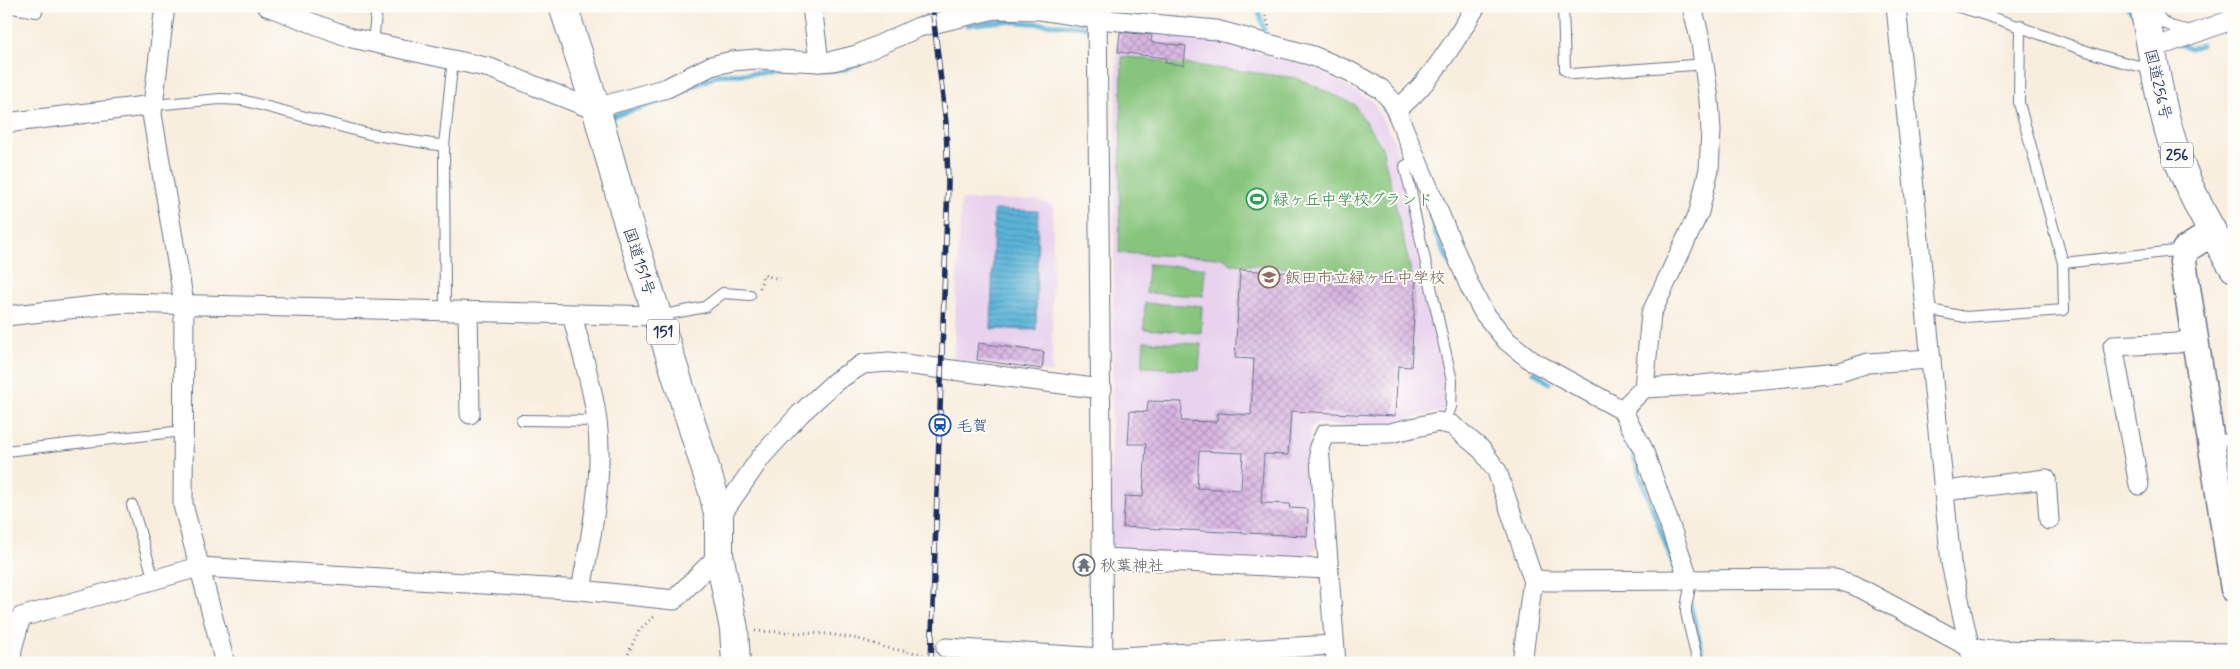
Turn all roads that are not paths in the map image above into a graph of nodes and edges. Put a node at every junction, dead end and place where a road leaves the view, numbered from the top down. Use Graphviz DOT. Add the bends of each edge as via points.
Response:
graph roads {
  1 [pos="165,6"];
  2 [pos="267,6"];
  3 [pos="377,6"];
  4 [pos="563,6"];
  5 [pos="812,6"];
  6 [pos="1476,6"];
  7 [pos="1563,6"];
  8 [pos="1692,6"];
  9 [pos="1896,6"];
  10 [pos="1954,6"];
  11 [pos="12,7"];
  12 [pos="37,12"];
  13 [pos="1098,13"];
  14 [pos="2234,19"];
  15 [pos="2020,26"];
  16 [pos="2152,31"];
  17 [pos="2191,33"];
  18 [pos="374,37"];
  19 [pos="453,58"];
  20 [pos="819,62"];
  21 [pos="1702,63"];
  22 [pos="153,105"];
  23 [pos="596,108"];
  24 [pos="1396,110"];
  25 [pos="6,123"];
  26 [pos="444,146"];
  27 [pos="1413,161"];
  28 [pos="2213,232"];
  29 [pos="2185,250"];
  30 [pos="2064,263"];
  31 [pos="2234,268"];
  32 [pos="750,295"];
  33 [pos="184,303"];
  34 [pos="1926,309"];
  35 [pos="445,310"];
  36 [pos="468,312"];
  37 [pos="572,315"];
  38 [pos="6,316"];
  39 [pos="658,316"];
  40 [pos="2195,336"];
  41 [pos="1931,359"];
  42 [pos="1644,388"];
  43 [pos="1102,389"];
  44 [pos="1622,410"];
  45 [pos="470,414"];
  46 [pos="521,420"];
  47 [pos="596,421"];
  48 [pos="1445,423"];
  49 [pos="183,431"];
  50 [pos="2223,440"];
  51 [pos="6,451"];
  52 [pos="2139,485"];
  53 [pos="1944,490"];
  54 [pos="132,505"];
  55 [pos="719,518"];
  56 [pos="2049,520"];
  57 [pos="719,555"];
  58 [pos="1103,558"];
  59 [pos="199,567"];
  60 [pos="1327,569"];
  61 [pos="1533,579"];
  62 [pos="154,580"];
  63 [pos="1690,584"];
  64 [pos="2234,589"];
  65 [pos="581,590"];
  66 [pos="946,648"];
  67 [pos="2234,653"];
  68 [pos="1334,654"];
  69 [pos="1971,655"];
  70 [pos="1251,656"];
  71 [pos="1102,660"];
  72 [pos="11,663"];
  73 [pos="225,663"];
  74 [pos="736,663"];
  75 [pos="1522,663"];
  76 [pos="1698,663"];
  1 -- 22 [label="street"];
  2 -- 18 [label="street" via="332,33"];
  3 -- 18 [label="lane"];
  4 -- 23 [label="highway, 国道151号 / 151"];
  5 -- 20 [label="street"];
  6 -- 24 [label="street" via="1460,34 1410,100"];
  7 -- 21 [label="lane" via="1565,70 1573,74"];
  8 -- 21 [label="street"];
  9 -- 34 [label="street"];
  10 -- 15 [label="lane"];
  11 -- 12 [label="lane"];
  13 -- 20 [label="street" via="995,9 919,27 857,55"];
  13 -- 24 [label="street" via="1216,30 1313,56 1381,89"];
  13 -- 43 [label="street"];
  14 -- 17 [label="street"];
  15 -- 16 [label="lane" via="2113,62"];
  15 -- 30 [label="lane" via="2019,103"];
  16 -- 17 [label="street"];
  16 -- 17 [label="lane" via="2156,14 2166,26"];
  16 -- 28 [label="highway, 国道256号 / 256" via="2178,159"];
  18 -- 19 [label="street"];
  19 -- 23 [label="street" via="513,76"];
  19 -- 26 [label="lane"];
  20 -- 23 [label="street" via="732,61 711,66 667,88"];
  21 -- 42 [label="street" via="1711,123 1709,169 1696,219 1651,314"];
  22 -- 25 [label="street"];
  22 -- 26 [label="lane" via="242,100 369,134"];
  22 -- 33 [label="street"];
  23 -- 39 [label="highway, 国道151号 / 151"];
  24 -- 27 [label="street"];
  26 -- 35 [label="lane"];
  27 -- 44 [label="street" via="1484,313 1507,341 1532,361"];
  27 -- 48 [label="lane" via="1452,381 1451,407"];
  28 -- 29 [label="street"];
  28 -- 31 [label="highway, 国道256号 / 256"];
  29 -- 30 [label="lane"];
  29 -- 40 [label="street" via="2183,262"];
  30 -- 34 [label="lane" via="2064,310 1965,317"];
  32 -- 39 [label="lane" via="723,293 705,307"];
  33 -- 35 [label="street"];
  33 -- 38 [label="street" via="121,303"];
  33 -- 49 [label="street"];
  34 -- 41 [label="street"];
  35 -- 36 [label="street"];
  36 -- 37 [label="street"];
  36 -- 45 [label="street"];
  37 -- 39 [label="street"];
  37 -- 47 [label="street"];
  39 -- 55 [label="highway, 国道151号 / 151" via="714,492"];
  40 -- 50 [label="street"];
  40 -- 52 [label="street" via="2178,343 2113,346"];
  41 -- 42 [label="street" via="1868,363 1840,372"];
  41 -- 53 [label="street"];
  42 -- 44 [label="street"];
  43 -- 55 [label="street" via="889,362 863,364 836,381 800,414 761,457"];
  43 -- 58 [label="street"];
  44 -- 63 [label="street" via="1643,449"];
  46 -- 47 [label="lane"];
  47 -- 65 [label="street" via="599,450 596,485"];
  48 -- 60 [label="street" via="1390,433 1325,434 1319,447 1319,464"];
  48 -- 61 [label="street" via="1470,439 1497,471"];
  49 -- 51 [label="lane"];
  49 -- 59 [label="street" via="183,505"];
  50 -- 64 [label="street"];
  53 -- 56 [label="street" via="2046,479"];
  53 -- 69 [label="street" via="1951,563"];
  54 -- 62 [label="lane"];
  55 -- 57 [label="highway, 国道151号 / 151"];
  57 -- 65 [label="street" via="674,600"];
  57 -- 74 [label="highway, 国道151号 / 151" via="734,629"];
  58 -- 60 [label="street"];
  58 -- 71 [label="street"];
  59 -- 62 [label="street"];
  59 -- 65 [label="street"];
  59 -- 73 [label="street"];
  60 -- 68 [label="street"];
  61 -- 63 [label="street" via="1547,582"];
  61 -- 75 [label="street"];
  62 -- 72 [label="street" via="21,617"];
  63 -- 69 [label="street" via="1835,578 1854,585"];
  63 -- 76 [label="lane" via="1686,606"];
  66 -- 71 [label="street"];
  67 -- 69 [label="street" via="1983,650"];
  68 -- 70 [label="street"];
  70 -- 71 [label="street"];
}
